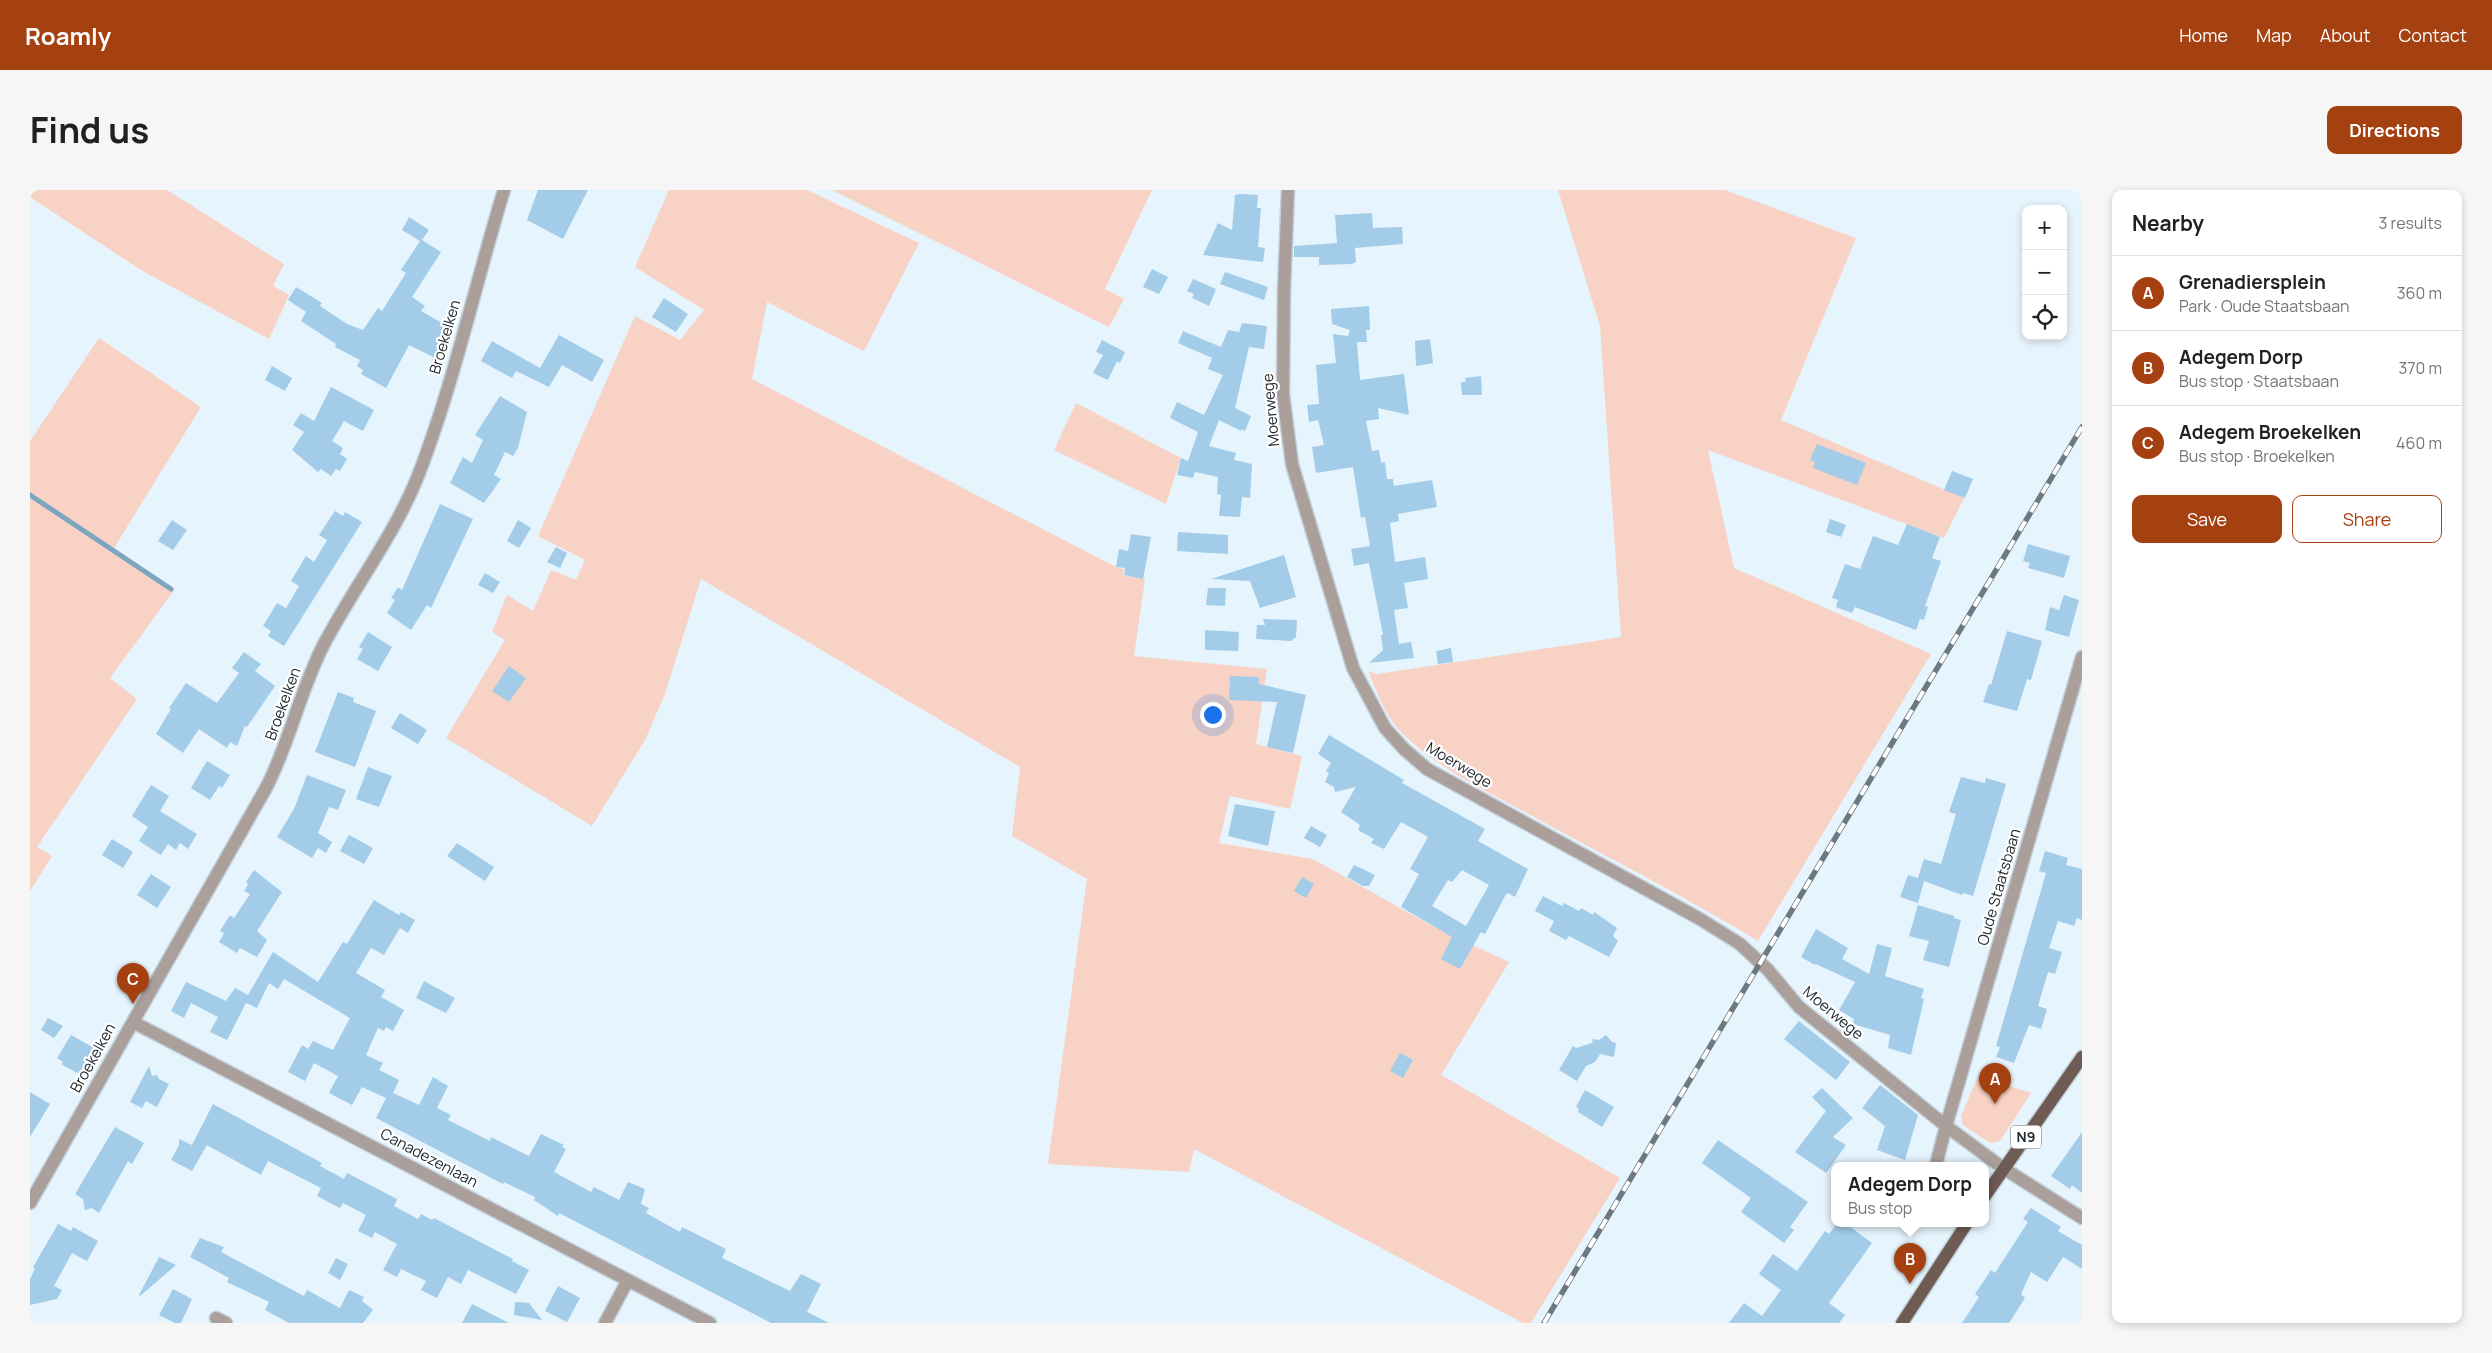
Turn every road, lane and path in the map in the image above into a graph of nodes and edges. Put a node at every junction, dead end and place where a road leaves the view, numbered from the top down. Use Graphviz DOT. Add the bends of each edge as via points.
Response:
graph roads {
  1 [pos="504,190"];
  2 [pos="1288,190"];
  3 [pos="2082,657"];
  4 [pos="133,1022"];
  5 [pos="2082,1057"];
  6 [pos="1946,1126"];
  7 [pos="1937,1162"];
  8 [pos="2004,1168"];
  9 [pos="1989,1190"];
  10 [pos="30,1203"];
  11 [pos="2082,1218"];
  12 [pos="1964,1227"];
  13 [pos="628,1280"];
  14 [pos="605,1323"];
  15 [pos="710,1323"];
  16 [pos="1902,1323"];
  1 -- 4 [label="street, Broekelken" via="433,435 396,525 323,646 266,788"];
  2 -- 6 [label="street, Moerwege" via="1283,394 1292,464 1354,668 1385,728 1427,769 1740,944 1768,970 1799,1007"];
  3 -- 6 [label="street, Oude Staatsbaan"];
  4 -- 10 [label="street, Broekelken"];
  4 -- 13 [label="street, Canadezenlaan"];
  5 -- 8 [label="main road, N9"];
  6 -- 7 [label="street, Oude Staatsbaan"];
  6 -- 8 [label="street"];
  8 -- 9 [label="main road, N9"];
  8 -- 11 [label="street"];
  12 -- 16 [label="main road"];
  13 -- 14 [label="street"];
  13 -- 15 [label="street, Canadezenlaan"];
}
